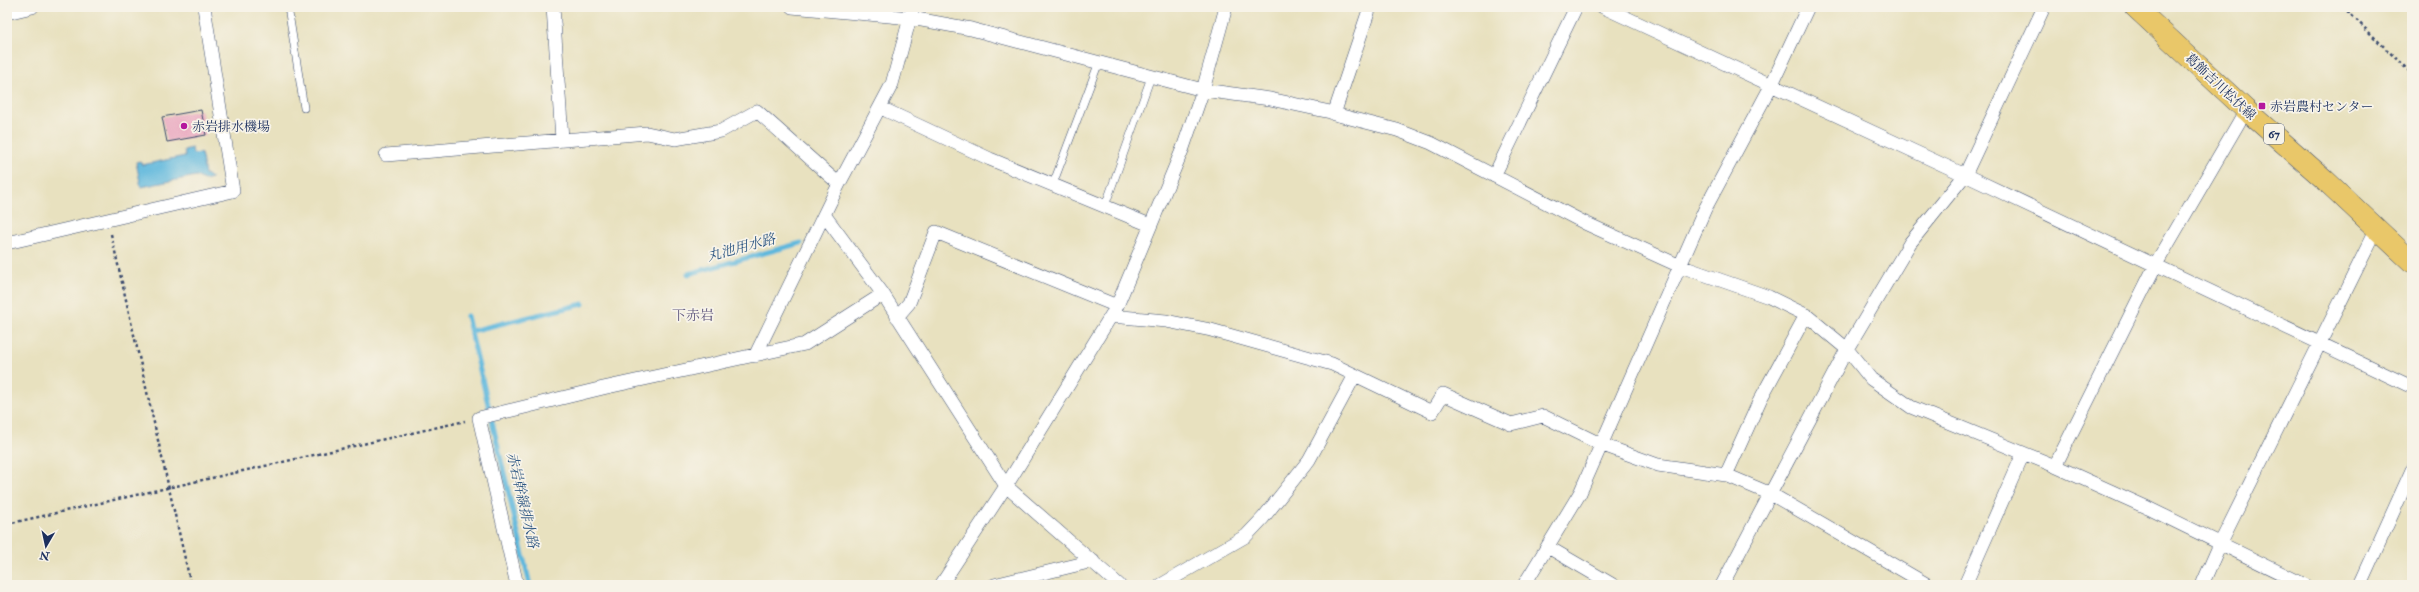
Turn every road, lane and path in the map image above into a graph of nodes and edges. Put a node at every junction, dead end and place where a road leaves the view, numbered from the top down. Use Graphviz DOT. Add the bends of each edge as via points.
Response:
graph roads {
  1 [pos="32,7"];
  2 [pos="204,7"];
  3 [pos="288,7"];
  4 [pos="553,7"];
  5 [pos="792,7"];
  6 [pos="1226,7"];
  7 [pos="1370,7"];
  8 [pos="1576,7"];
  9 [pos="1603,7"];
  10 [pos="1808,7"];
  11 [pos="2044,7"];
  12 [pos="2135,7"];
  13 [pos="2343,7"];
  14 [pos="912,12"];
  15 [pos="7,13"];
  16 [pos="1098,62"];
  17 [pos="2412,74"];
  18 [pos="1151,77"];
  19 [pos="1771,86"];
  20 [pos="1203,90"];
  21 [pos="304,108"];
  22 [pos="880,108"];
  23 [pos="2246,110"];
  24 [pos="1335,113"];
  25 [pos="562,139"];
  26 [pos="386,155"];
  27 [pos="1965,175"];
  28 [pos="1494,176"];
  29 [pos="839,184"];
  30 [pos="1053,184"];
  31 [pos="1105,206"];
  32 [pos="825,216"];
  33 [pos="107,220"];
  34 [pos="1150,225"];
  35 [pos="2377,228"];
  36 [pos="7,243"];
  37 [pos="2412,262"];
  38 [pos="1680,266"];
  39 [pos="2155,266"];
  40 [pos="882,294"];
  41 [pos="1114,311"];
  42 [pos="1806,315"];
  43 [pos="897,317"];
  44 [pos="2320,344"];
  45 [pos="1847,349"];
  46 [pos="755,356"];
  47 [pos="1355,375"];
  48 [pos="2412,387"];
  49 [pos="479,418"];
  50 [pos="1600,444"];
  51 [pos="2023,454"];
  52 [pos="2055,466"];
  53 [pos="2412,470"];
  54 [pos="1726,475"];
  55 [pos="1006,486"];
  56 [pos="170,488"];
  57 [pos="1771,494"];
  58 [pos="7,524"];
  59 [pos="2220,544"];
  60 [pos="1548,547"];
  61 [pos="1093,561"];
  62 [pos="191,585"];
  63 [pos="517,585"];
  64 [pos="941,585"];
  65 [pos="994,585"];
  66 [pos="1119,585"];
  67 [pos="1161,585"];
  68 [pos="1524,585"];
  69 [pos="1613,585"];
  70 [pos="1722,585"];
  71 [pos="1928,585"];
  72 [pos="1965,585"];
  73 [pos="2202,585"];
  74 [pos="2305,585"];
  75 [pos="2360,585"];
  1 -- 15 [label="street"];
  2 -- 33 [label="street" via="233,191"];
  3 -- 21 [label="lane"];
  4 -- 25 [label="street"];
  5 -- 14 [label="street"];
  6 -- 20 [label="street"];
  7 -- 24 [label="street"];
  8 -- 28 [label="street"];
  9 -- 19 [label="street"];
  10 -- 19 [label="street"];
  11 -- 27 [label="street"];
  12 -- 23 [label="main road, 葛飾吉川松伏線 / 67"];
  13 -- 17 [label="path"];
  14 -- 16 [label="street"];
  14 -- 22 [label="street" via="892,84"];
  16 -- 18 [label="street"];
  16 -- 30 [label="lane"];
  18 -- 20 [label="street"];
  18 -- 31 [label="lane"];
  19 -- 27 [label="street"];
  19 -- 38 [label="street" via="1705,209"];
  20 -- 24 [label="street" via="1270,99"];
  20 -- 34 [label="street" via="1183,148"];
  22 -- 29 [label="street"];
  22 -- 30 [label="street" via="990,159"];
  23 -- 35 [label="main road, 葛飾吉川松伏線 / 67"];
  23 -- 39 [label="street"];
  24 -- 28 [label="street" via="1397,130"];
  25 -- 26 [label="street"];
  25 -- 29 [label="street" via="647,133 675,139 721,132 757,111"];
  27 -- 39 [label="street"];
  27 -- 45 [label="street" via="1910,243"];
  28 -- 38 [label="street" via="1585,223"];
  29 -- 32 [label="street"];
  30 -- 31 [label="street"];
  31 -- 34 [label="street"];
  32 -- 40 [label="street"];
  32 -- 46 [label="street"];
  33 -- 36 [label="street"];
  33 -- 56 [label="path"];
  34 -- 41 [label="street"];
  35 -- 37 [label="main road, 葛飾吉川松伏線 / 67"];
  35 -- 44 [label="street"];
  38 -- 42 [label="street" via="1769,298"];
  38 -- 50 [label="street"];
  39 -- 44 [label="street"];
  39 -- 52 [label="street"];
  40 -- 43 [label="street"];
  40 -- 46 [label="street" via="805,344"];
  41 -- 43 [label="street" via="936,232 909,303"];
  41 -- 47 [label="street" via="1211,330 1332,364"];
  41 -- 55 [label="street"];
  42 -- 45 [label="street"];
  42 -- 54 [label="street" via="1760,400"];
  43 -- 55 [label="street"];
  44 -- 48 [label="street"];
  44 -- 59 [label="street"];
  45 -- 51 [label="street" via="1871,379 1911,407"];
  45 -- 57 [label="street"];
  46 -- 49 [label="street" via="603,388"];
  47 -- 50 [label="street" via="1432,412 1444,394 1512,424 1543,416"];
  47 -- 67 [label="street" via="1310,460 1263,518 1246,536"];
  49 -- 56 [label="path"];
  49 -- 63 [label="street"];
  50 -- 54 [label="street" via="1658,466"];
  50 -- 60 [label="street" via="1580,492"];
  51 -- 52 [label="street"];
  51 -- 72 [label="street"];
  52 -- 59 [label="street"];
  53 -- 75 [label="street"];
  54 -- 57 [label="street"];
  55 -- 61 [label="street"];
  55 -- 64 [label="street"];
  56 -- 58 [label="path"];
  56 -- 62 [label="path"];
  57 -- 70 [label="street"];
  57 -- 71 [label="street"];
  59 -- 73 [label="street"];
  59 -- 74 [label="street"];
  60 -- 68 [label="street"];
  60 -- 69 [label="street"];
  61 -- 65 [label="street"];
  61 -- 66 [label="street"];
}
